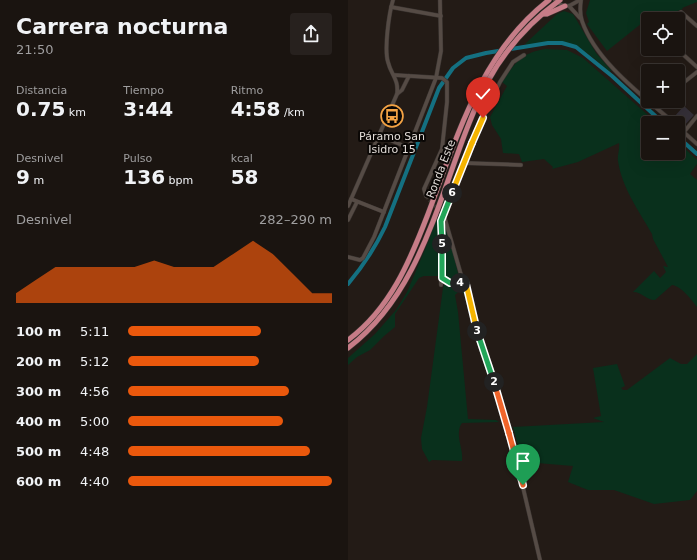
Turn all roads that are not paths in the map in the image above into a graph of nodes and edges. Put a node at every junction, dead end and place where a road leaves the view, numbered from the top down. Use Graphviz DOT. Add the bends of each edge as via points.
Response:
graph roads {
  1 [pos="393,0"];
  2 [pos="440,0"];
  3 [pos="544,0"];
  4 [pos="549,0"];
  5 [pos="580,0"];
  6 [pos="557,1"];
  7 [pos="567,6"];
  8 [pos="392,7"];
  9 [pos="539,8"];
  10 [pos="543,14"];
  11 [pos="441,16"];
  12 [pos="685,16"];
  13 [pos="582,20"];
  14 [pos="697,26"];
  15 [pos="524,55"];
  16 [pos="685,56"];
  17 [pos="499,58"];
  18 [pos="697,67"];
  19 [pos="697,72"];
  20 [pos="394,75"];
  21 [pos="408,76"];
  22 [pos="436,78"];
  23 [pos="685,81"];
  24 [pos="397,94"];
  25 [pos="641,95"];
  26 [pos="655,108"];
  27 [pos="665,116"];
  28 [pos="697,116"];
  29 [pos="685,131"];
  30 [pos="685,133"];
  31 [pos="378,135"];
  32 [pos="697,144"];
  33 [pos="409,148"];
  34 [pos="464,163"];
  35 [pos="522,165"];
  36 [pos="426,196"];
  37 [pos="351,200"];
  38 [pos="357,202"];
  39 [pos="348,206"];
  40 [pos="384,212"];
  41 [pos="445,219"];
  42 [pos="348,220"];
  43 [pos="348,256"];
  44 [pos="442,278"];
  45 [pos="466,284"];
  46 [pos="441,285"];
  47 [pos="348,340"];
  48 [pos="348,348"];
  49 [pos="540,560"];
  1 -- 8 [label="street"];
  2 -- 11 [label="street"];
  3 -- 9 [label="highway"];
  4 -- 9 [label="highway, Ronda Este"];
  5 -- 7 [label="street"];
  5 -- 13 [label="street"];
  6 -- 7 [label="street"];
  6 -- 10 [label="highway, Ronda Este"];
  7 -- 10 [label="highway"];
  7 -- 13 [label="street"];
  8 -- 11 [label="street"];
  8 -- 20 [label="street" via="387,58"];
  9 -- 17 [label="highway, Ronda Este" via="508,42"];
  10 -- 17 [label="highway, Ronda Este"];
  11 -- 22 [label="street" via="442,51"];
  12 -- 14 [label="street"];
  13 -- 25 [label="street" via="600,52"];
  15 -- 34 [label="street" via="513,62 500,82"];
  16 -- 18 [label="street"];
  17 -- 47 [label="highway, Ronda Este" via="475,96 415,248 399,281 388,299"];
  17 -- 48 [label="highway, Ronda Este" via="412,270 387,310"];
  19 -- 23 [label="street"];
  20 -- 21 [label="street"];
  20 -- 24 [label="street" via="398,86"];
  21 -- 22 [label="street"];
  21 -- 24 [label="street" via="402,90"];
  22 -- 33 [label="street"];
  22 -- 36 [label="street" via="442,78 447,82 447,102 442,149 424,189"];
  24 -- 31 [label="street"];
  26 -- 27 [label="street"];
  28 -- 29 [label="street"];
  30 -- 32 [label="street"];
  31 -- 33 [label="street"];
  31 -- 37 [label="street"];
  33 -- 40 [label="street"];
  34 -- 35 [label="street"];
  34 -- 44 [label="street" via="441,221"];
  37 -- 38 [label="street"];
  37 -- 39 [label="street"];
  38 -- 40 [label="street"];
  38 -- 42 [label="street"];
  40 -- 43 [label="street" via="363,258 356,260"];
  41 -- 45 [label="street"];
  44 -- 45 [label="street" via="450,283"];
  44 -- 46 [label="street"];
  45 -- 49 [label="street" via="483,352 514,449"];
}
